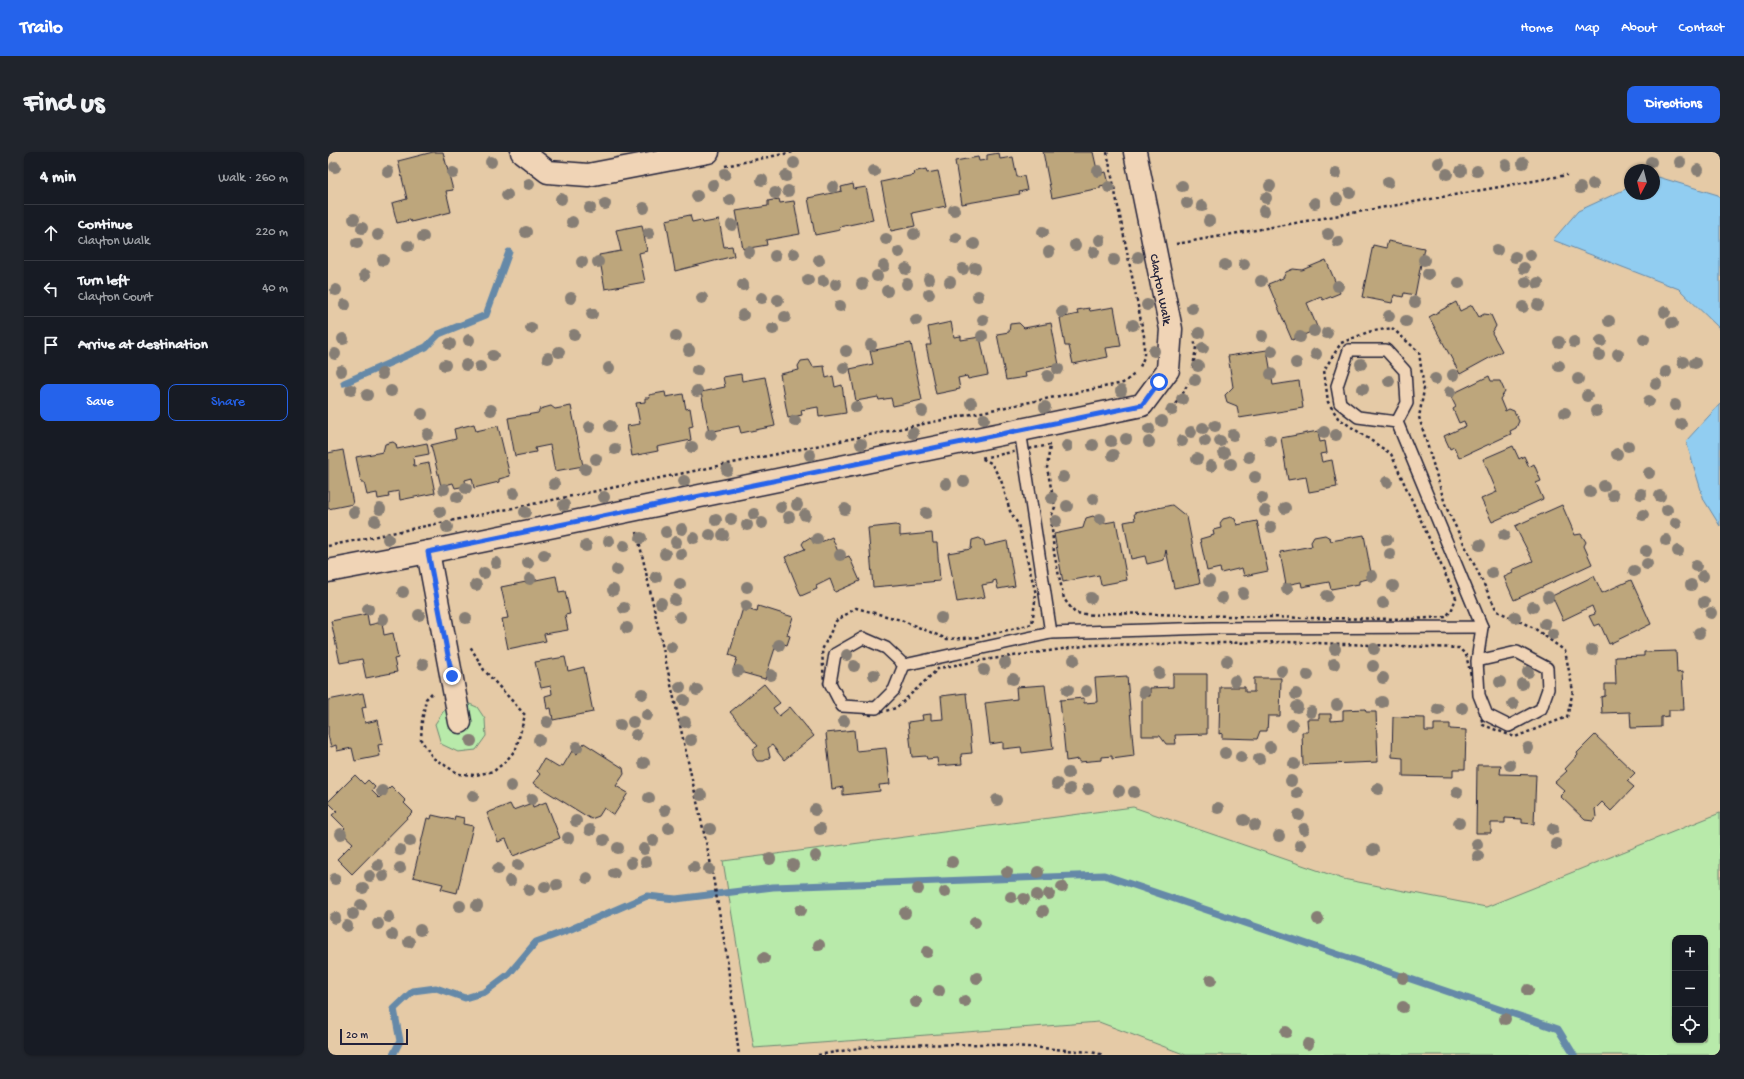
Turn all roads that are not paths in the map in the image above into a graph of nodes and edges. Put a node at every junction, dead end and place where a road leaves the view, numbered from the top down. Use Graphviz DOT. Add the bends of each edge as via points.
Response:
graph roads {
  1 [pos="522,152"];
  2 [pos="708,152"];
  3 [pos="1135,152"];
  4 [pos="1397,422"];
  5 [pos="1022,440"];
  6 [pos="428,552"];
  7 [pos="328,571"];
  8 [pos="1482,627"];
  9 [pos="1051,633"];
  10 [pos="1477,661"];
  11 [pos="904,665"];
  12 [pos="460,722"];
  1 -- 2 [label="street" via="548,172 588,175"];
  3 -- 5 [label="street, Clayton Walk" via="1171,328 1168,370 1142,405"];
  4 -- 4 [label="lane" via="1358,417 1340,404 1337,386 1349,350 1386,350 1405,371 1407,403"];
  4 -- 8 [label="lane"];
  5 -- 6 [label="street, Clayton Walk"];
  5 -- 9 [label="lane"];
  6 -- 7 [label="street, Clayton Walk"];
  6 -- 12 [label="street"];
  8 -- 9 [label="lane" via="1212,628"];
  8 -- 10 [label="lane"];
  9 -- 11 [label="lane"];
  10 -- 10 [label="lane" via="1479,694 1487,714 1509,726 1541,709 1548,689 1546,668 1517,652"];
  11 -- 11 [label="lane" via="894,690 876,708 842,706 830,683 835,654 863,638 886,648"];
}
